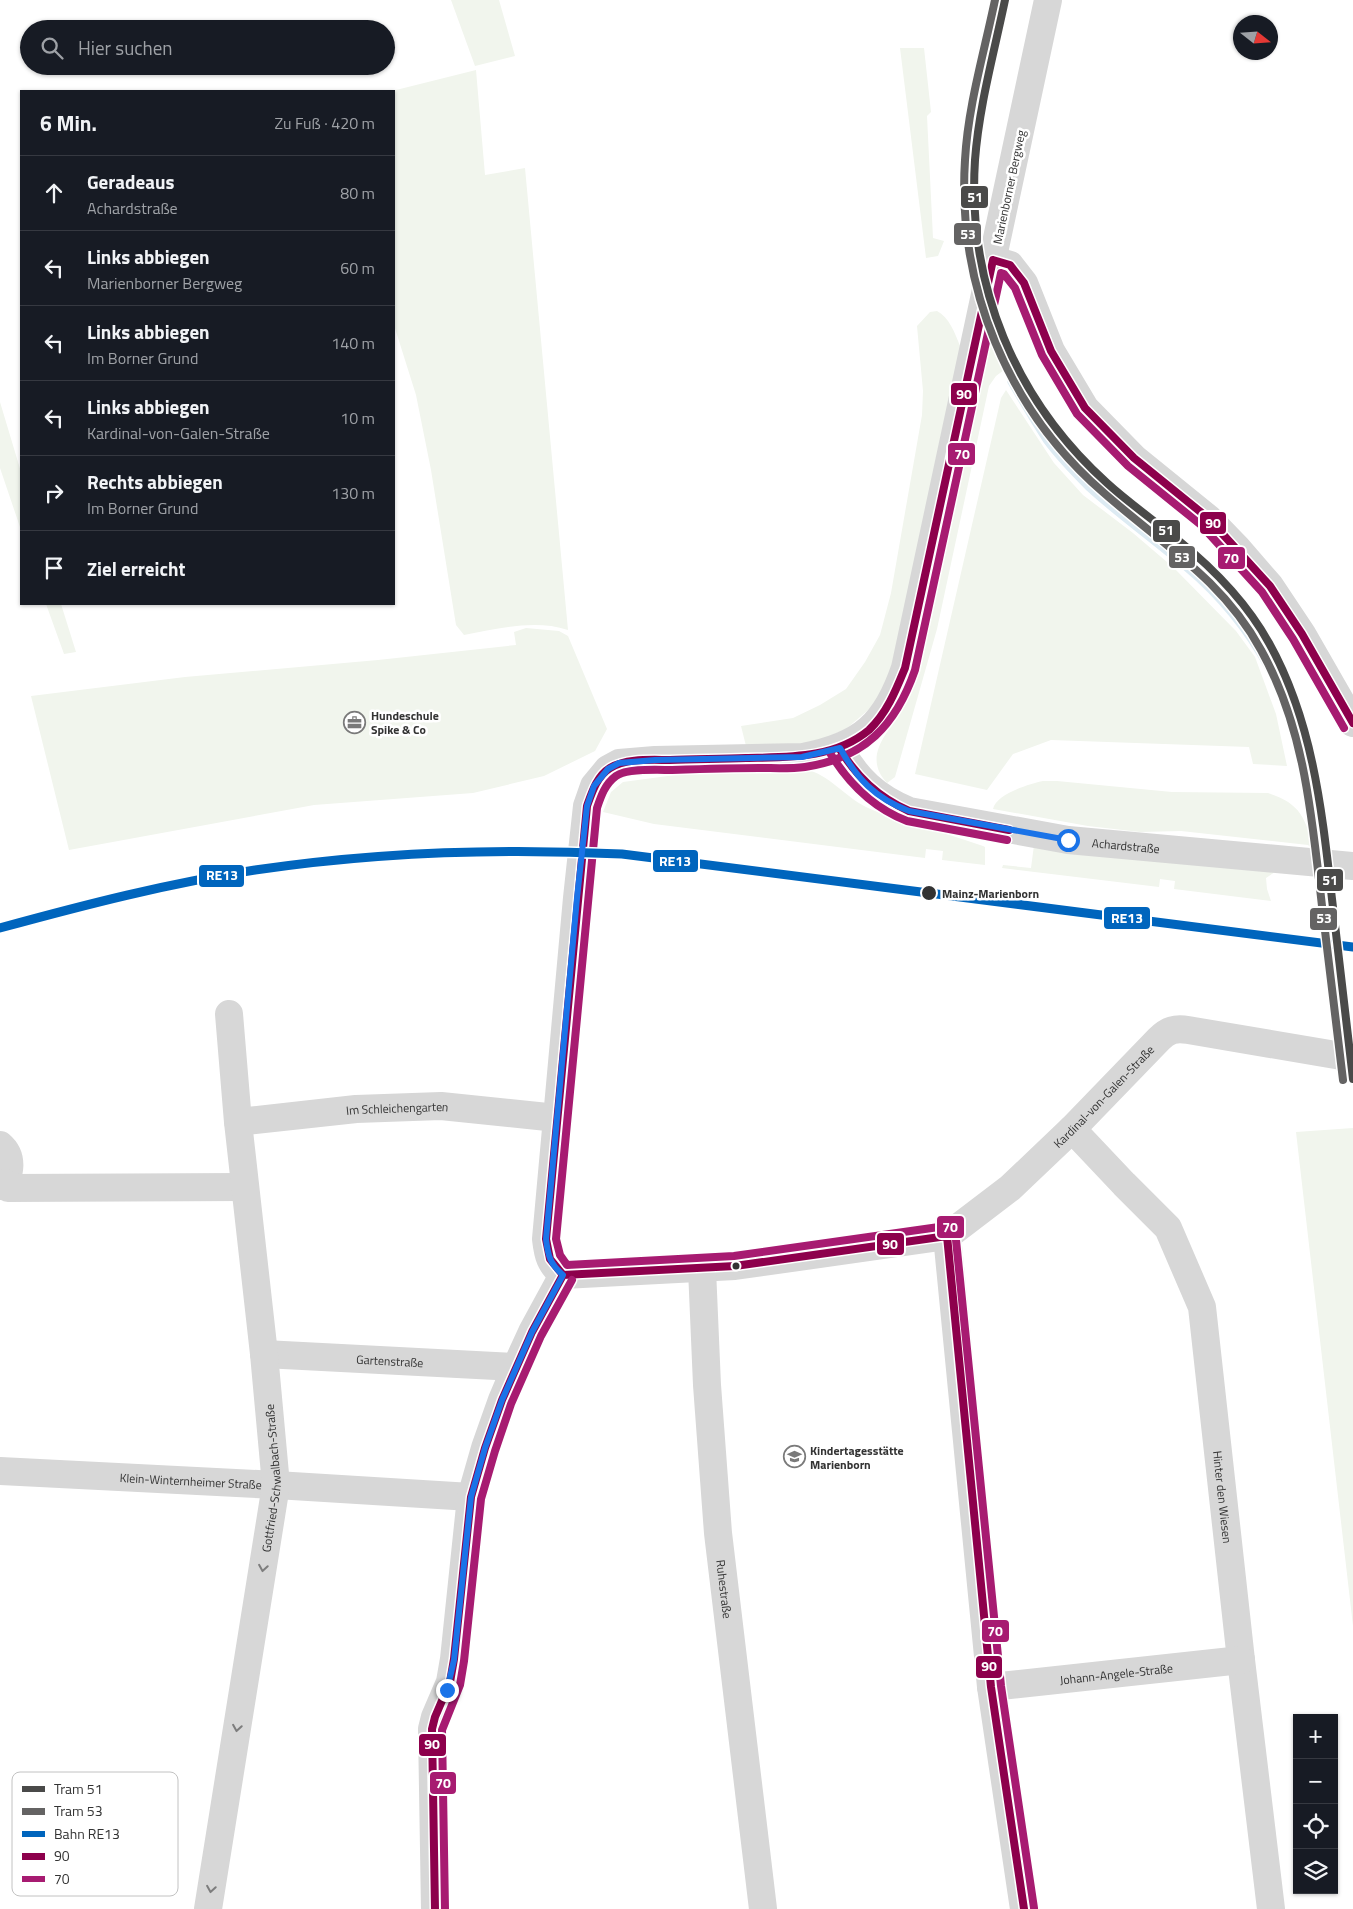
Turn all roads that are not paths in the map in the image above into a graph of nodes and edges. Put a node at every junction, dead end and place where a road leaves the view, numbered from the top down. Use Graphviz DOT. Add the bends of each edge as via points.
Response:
graph roads {
  1 [pos="1048,0"];
  2 [pos="993,260"];
  3 [pos="1353,723"];
  4 [pos="840,748"];
  5 [pos="1353,866"];
  6 [pos="229,1014"];
  7 [pos="1353,1058"];
  8 [pos="557,1118"];
  9 [pos="238,1122"];
  10 [pos="1072,1129"];
  11 [pos="0,1145"];
  12 [pos="2,1185"];
  13 [pos="245,1187"];
  14 [pos="947,1236"];
  15 [pos="702,1269"];
  16 [pos="563,1275"];
  17 [pos="264,1354"];
  18 [pos="516,1367"];
  19 [pos="0,1471"];
  20 [pos="276,1485"];
  21 [pos="471,1497"];
  22 [pos="1241,1660"];
  23 [pos="992,1687"];
  24 [pos="208,1909"];
  25 [pos="435,1909"];
  26 [pos="763,1909"];
  27 [pos="1024,1909"];
  28 [pos="1270,1909"];
  1 -- 2 [label="street, Marienborner Bergweg"];
  2 -- 3 [label="street" via="1010,265 1024,283 1051,350 1085,408 1134,458 1208,518 1270,586"];
  2 -- 4 [label="street, Marienborner Bergweg" via="905,668 897,692 877,722"];
  4 -- 5 [label="street, Achardstraße" via="868,788 909,811 1068,840"];
  4 -- 8 [label="street, Marienborner Bergweg" via="802,757 619,763 608,769 594,786 587,806"];
  6 -- 9 [label="street, Gottfried-Schwalbach-Straße"];
  7 -- 10 [label="street, Kardinal-von-Galen-Straße" via="1173,1029 1158,1039"];
  8 -- 9 [label="street, Im Schleichengarten" via="441,1106 356,1109"];
  8 -- 16 [label="street" via="546,1239 554,1267"];
  9 -- 13 [label="street, Gottfried-Schwalbach-Straße"];
  10 -- 14 [label="street, Kardinal-von-Galen-Straße" via="1010,1188"];
  10 -- 22 [label="street, Hinter den Wiesen" via="1168,1228 1202,1307"];
  11 -- 12 [label="street" via="10,1165"];
  12 -- 13 [label="street" via="8,1188"];
  13 -- 17 [label="street, Gottfried-Schwalbach-Straße"];
  14 -- 15 [label="street, Kardinal-von-Galen-Straße"];
  14 -- 23 [label="street"];
  15 -- 16 [label="street, Kardinal-von-Galen-Straße"];
  15 -- 26 [label="street, Ruhestraße" via="718,1533"];
  16 -- 18 [label="street"];
  17 -- 18 [label="street, Gartenstraße"];
  17 -- 20 [label="street, Gottfried-Schwalbach-Straße"];
  18 -- 21 [label="street" via="485,1448"];
  19 -- 20 [label="street, Klein-Winternheimer Straße"];
  20 -- 21 [label="street, Klein-Winternheimer Straße"];
  20 -- 24 [label="street, Gottfried-Schwalbach-Straße, one-way"];
  21 -- 25 [label="street" via="454,1660 450,1682 432,1729"];
  22 -- 23 [label="street, Johann-Angele-Straße"];
  22 -- 28 [label="street, Hinter den Wiesen"];
  23 -- 27 [label="street"];
}
